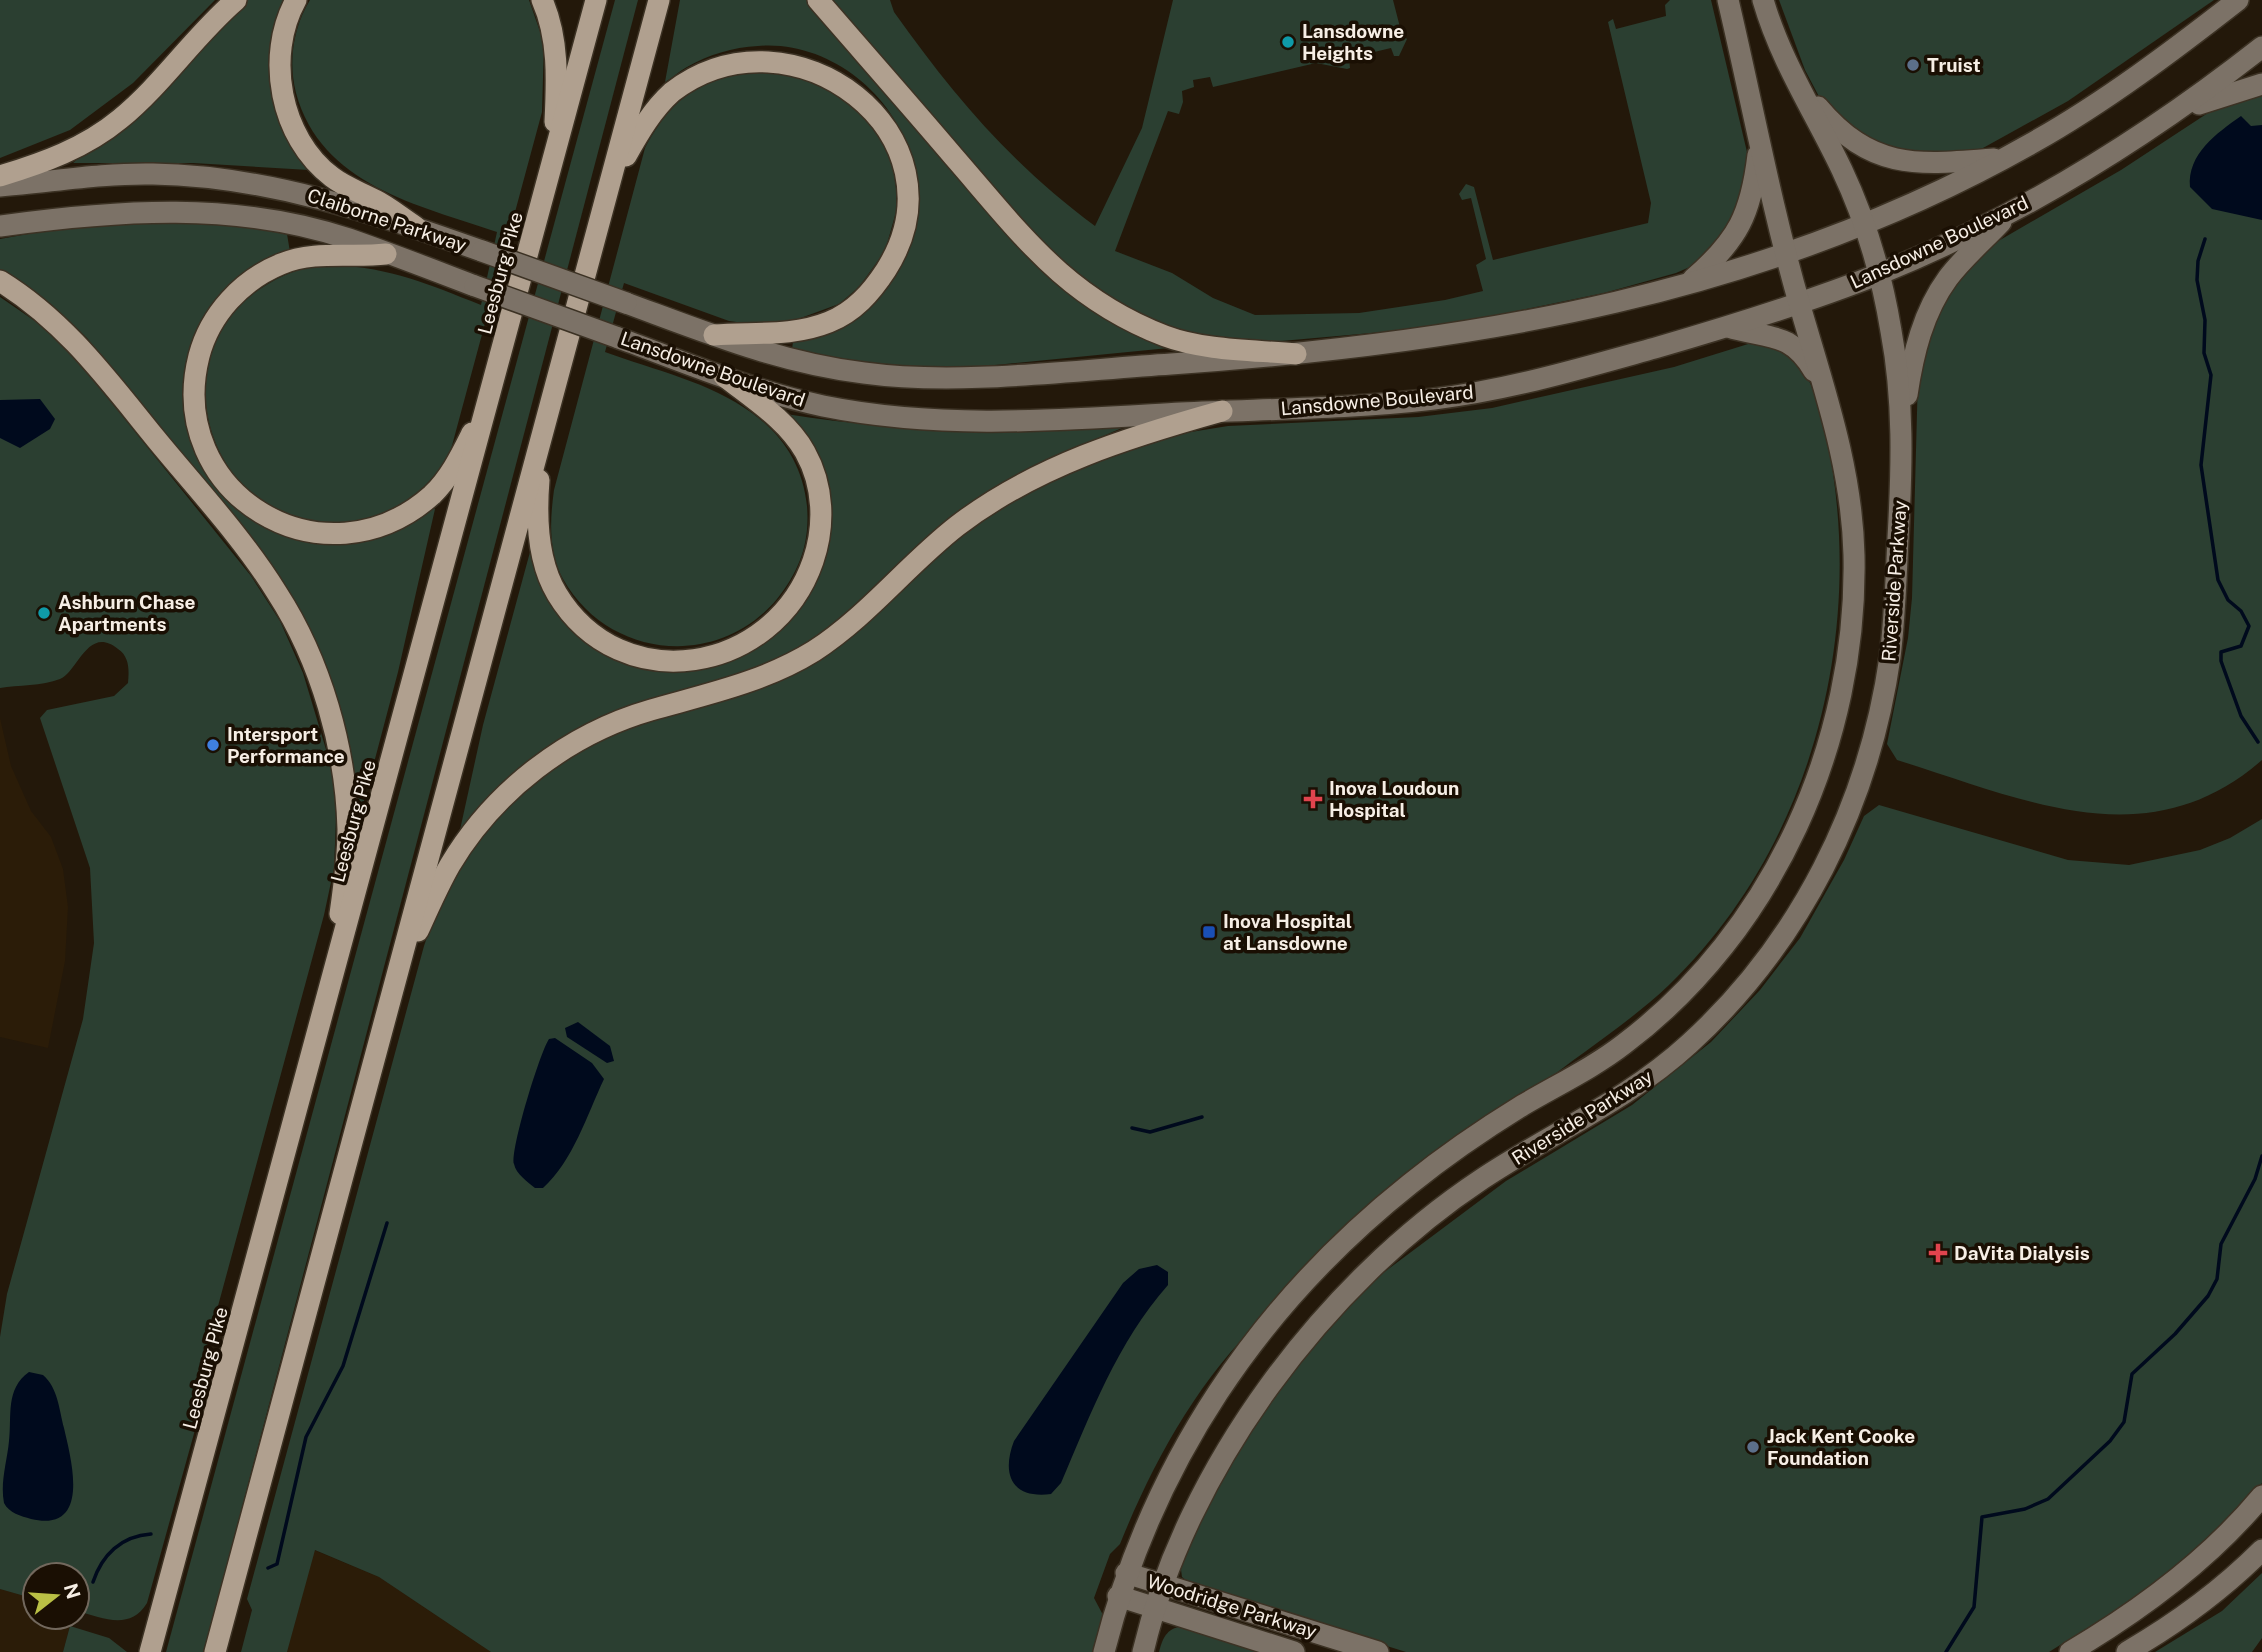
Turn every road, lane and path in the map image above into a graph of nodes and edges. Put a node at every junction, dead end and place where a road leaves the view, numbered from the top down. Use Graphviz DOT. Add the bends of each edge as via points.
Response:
graph roads {
  1 [pos="236,0"];
  2 [pos="296,0"];
  3 [pos="542,0"];
  4 [pos="596,0"];
  5 [pos="659,0"];
  6 [pos="818,0"];
  7 [pos="1728,0"];
  8 [pos="1763,0"];
  9 [pos="2238,0"];
  10 [pos="2262,47"];
  11 [pos="1788,68"];
  12 [pos="2262,84"];
  13 [pos="2171,115"];
  14 [pos="1760,139"];
  15 [pos="2004,159"];
  16 [pos="182,175"];
  17 [pos="0,176"];
  18 [pos="547,184"];
  19 [pos="0,186"];
  20 [pos="608,192"];
  21 [pos="0,201"];
  22 [pos="2011,211"];
  23 [pos="0,226"];
  24 [pos="1865,226"];
  25 [pos="416,227"];
  26 [pos="482,251"];
  27 [pos="386,254"];
  28 [pos="1787,254"];
  29 [pos="1878,274"];
  30 [pos="0,281"];
  31 [pos="1689,283"];
  32 [pos="475,286"];
  33 [pos="1799,303"];
  34 [pos="1728,327"];
  35 [pos="714,335"];
  36 [pos="1296,354"];
  37 [pos="724,376"];
  38 [pos="1826,391"];
  39 [pos="491,397"];
  40 [pos="1222,411"];
  41 [pos="545,424"];
  42 [pos="1902,443"];
  43 [pos="393,984"];
  44 [pos="328,1000"];
  45 [pos="2262,1496"];
  46 [pos="2262,1550"];
  47 [pos="1126,1573"];
  48 [pos="1162,1585"];
  49 [pos="1118,1596"];
  50 [pos="1154,1608"];
  51 [pos="150,1652"];
  52 [pos="215,1652"];
  53 [pos="1104,1652"];
  54 [pos="1143,1652"];
  55 [pos="1294,1652"];
  56 [pos="1378,1652"];
  57 [pos="2070,1652"];
  58 [pos="2127,1652"];
  1 -- 17 [label="highway" via="120,120 60,156"];
  2 -- 25 [label="highway" via="281,49 283,97 293,128 307,153 331,176"];
  3 -- 18 [label="highway" via="556,61"];
  4 -- 18 [label="highway, Leesburg Pike"];
  5 -- 20 [label="highway"];
  6 -- 36 [label="highway" via="1036,251 1079,291 1168,337"];
  7 -- 14 [label="main road, Riverside Parkway"];
  8 -- 11 [label="main road, Riverside Parkway"];
  9 -- 15 [label="main road, Lansdowne Boulevard" via="2095,103"];
  10 -- 13 [label="main road, Lansdowne Boulevard"];
  11 -- 15 [label="main road" via="1834,126 1882,156 1924,164"];
  11 -- 24 [label="main road, Riverside Parkway"];
  12 -- 13 [label="main road"];
  13 -- 22 [label="main road, Lansdowne Boulevard" via="2103,160"];
  14 -- 28 [label="main road, Riverside Parkway"];
  14 -- 31 [label="main road" via="1753,195 1742,226"];
  15 -- 24 [label="main road, Lansdowne Boulevard"];
  16 -- 19 [label="main road, Claiborne Parkway" via="120,174"];
  16 -- 21 [label="main road"];
  16 -- 25 [label="main road, Claiborne Parkway" via="299,191"];
  18 -- 39 [label="highway, Leesburg Pike"];
  20 -- 35 [label="highway" via="653,111 682,84 725,62 777,55 805,60 858,88 879,113 905,166 907,200 894,257 875,288 852,310 807,330"];
  20 -- 41 [label="highway"];
  22 -- 29 [label="main road, Lansdowne Boulevard"];
  22 -- 42 [label="main road" via="1949,276 1933,302 1917,344"];
  23 -- 27 [label="main road, Claiborne Parkway" via="116,212 222,214 311,229"];
  24 -- 28 [label="main road, Lansdowne Boulevard"];
  24 -- 29 [label="main road, Riverside Parkway"];
  25 -- 26 [label="main road, Claiborne Parkway"];
  26 -- 35 [label="main road, Lansdowne Boulevard, bridge"];
  27 -- 32 [label="main road, Claiborne Parkway"];
  27 -- 39 [label="highway" via="306,256 261,274 228,302 203,342 193,394 202,445 216,471 261,513 288,526 339,536 368,531 393,522 433,494 462,454"];
  28 -- 31 [label="main road, Lansdowne Boulevard"];
  28 -- 33 [label="main road, Riverside Parkway"];
  29 -- 33 [label="main road, Lansdowne Boulevard"];
  29 -- 42 [label="main road, Riverside Parkway" via="1897,366"];
  30 -- 44 [label="highway" via="79,344 251,555 294,621 325,699 345,789 347,863"];
  31 -- 36 [label="main road, Lansdowne Boulevard" via="1543,321"];
  32 -- 37 [label="main road, Lansdowne Boulevard, bridge"];
  33 -- 34 [label="main road, Lansdowne Boulevard"];
  33 -- 38 [label="main road, Riverside Parkway"];
  34 -- 38 [label="main road" via="1772,335 1795,345"];
  34 -- 40 [label="main road, Lansdowne Boulevard" via="1527,382 1448,397"];
  35 -- 36 [label="main road, Lansdowne Boulevard" via="794,361 912,377"];
  37 -- 40 [label="main road, Lansdowne Boulevard" via="822,405 940,422"];
  37 -- 41 [label="highway" via="788,429 806,453 822,512 820,541 796,597 760,633 714,656 664,661 638,657 612,647 570,613 555,592 540,541 537,513"];
  38 -- 47 [label="main road, Riverside Parkway" via="1842,449 1853,532 1849,644 1832,727 1813,789 1768,882 1701,973 1626,1043 1452,1151 1366,1221 1288,1301 1237,1366 1176,1460"];
  39 -- 44 [label="highway, Leesburg Pike"];
  40 -- 43 [label="highway" via="1125,439 1016,487 949,532 850,625 812,652 752,681 618,722 552,757 511,789 464,844"];
  41 -- 43 [label="highway"];
  42 -- 48 [label="main road, Riverside Parkway" via="1894,616 1868,761 1848,818 1796,918 1746,986 1687,1046 1621,1097 1476,1183 1411,1234 1350,1291 1278,1377 1231,1446 1191,1518"];
  43 -- 52 [label="highway"];
  44 -- 51 [label="highway, Leesburg Pike"];
  45 -- 57 [label="main road" via="2188,1570"];
  46 -- 58 [label="main road" via="2182,1620"];
  47 -- 48 [label="main road, Woodridge Parkway"];
  47 -- 49 [label="main road, Riverside Parkway"];
  48 -- 50 [label="main road, Riverside Parkway"];
  48 -- 56 [label="main road, Woodridge Parkway"];
  49 -- 50 [label="main road, Woodridge Parkway"];
  49 -- 53 [label="main road, Riverside Parkway"];
  50 -- 54 [label="main road, Riverside Parkway"];
  50 -- 55 [label="main road, Woodridge Parkway"];
}
